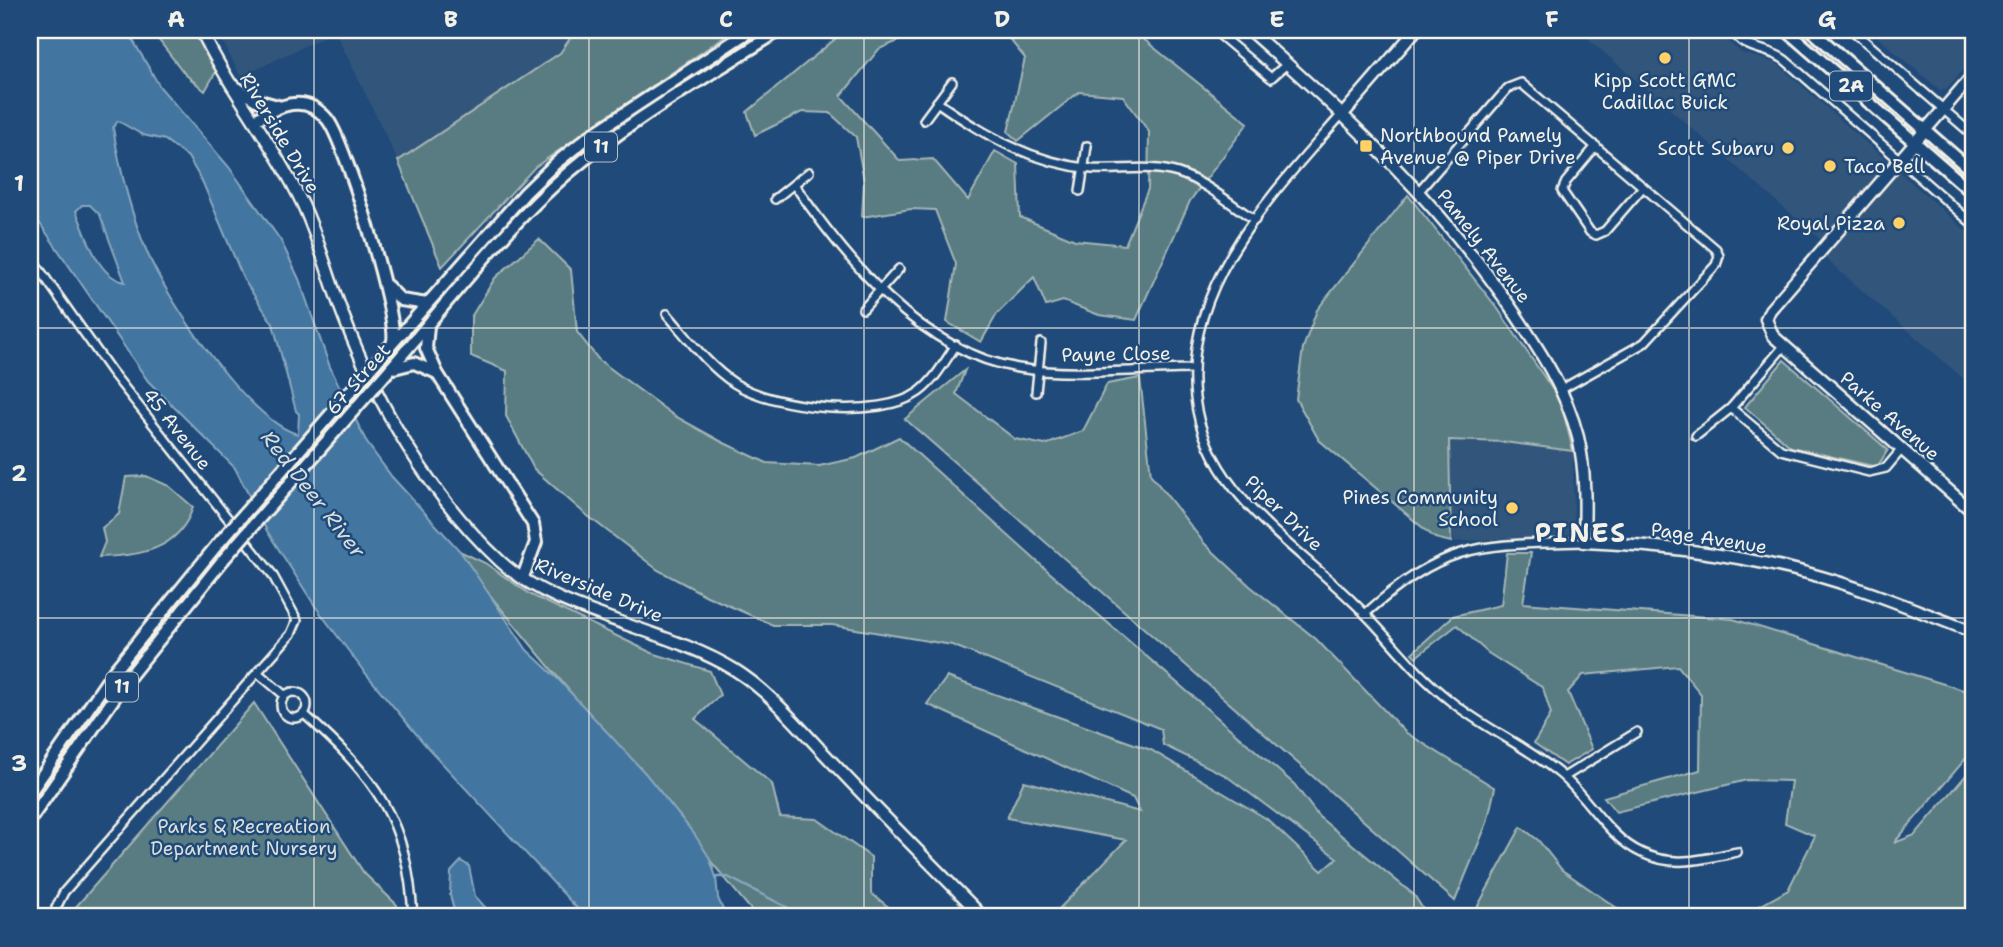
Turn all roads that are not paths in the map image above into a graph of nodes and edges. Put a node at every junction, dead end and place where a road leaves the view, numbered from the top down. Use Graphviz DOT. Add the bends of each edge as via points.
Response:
graph roads {
  1 [pos="201,30"];
  2 [pos="751,30"];
  3 [pos="780,30"];
  4 [pos="1214,30"];
  5 [pos="1416,30"];
  6 [pos="1733,30"];
  7 [pos="1786,30"];
  8 [pos="1811,30"];
  9 [pos="1853,30"];
  10 [pos="1257,32"];
  11 [pos="1288,63"];
  12 [pos="1973,75"];
  13 [pos="952,82"];
  14 [pos="232,85"];
  15 [pos="937,102"];
  16 [pos="278,106"];
  17 [pos="1944,109"];
  18 [pos="1344,113"];
  19 [pos="255,120"];
  20 [pos="924,120"];
  21 [pos="1925,130"];
  22 [pos="1973,135"];
  23 [pos="1915,142"];
  24 [pos="1087,146"];
  25 [pos="1596,146"];
  26 [pos="1899,161"];
  27 [pos="1083,168"];
  28 [pos="809,172"];
  29 [pos="1973,172"];
  30 [pos="794,184"];
  31 [pos="1643,187"];
  32 [pos="1080,191"];
  33 [pos="1419,191"];
  34 [pos="1973,193"];
  35 [pos="775,199"];
  36 [pos="1255,220"];
  37 [pos="1973,225"];
  38 [pos="30,256"];
  39 [pos="899,269"];
  40 [pos="386,284"];
  41 [pos="880,290"];
  42 [pos="430,301"];
  43 [pos="863,309"];
  44 [pos="667,314"];
  45 [pos="428,326"];
  46 [pos="392,343"];
  47 [pos="1041,343"];
  48 [pos="956,345"];
  49 [pos="1784,346"];
  50 [pos="390,369"];
  51 [pos="1194,369"];
  52 [pos="1039,370"];
  53 [pos="437,373"];
  54 [pos="1562,389"];
  55 [pos="1036,392"];
  56 [pos="1731,408"];
  57 [pos="1696,436"];
  58 [pos="1902,449"];
  59 [pos="1973,512"];
  60 [pos="1584,542"];
  61 [pos="523,577"];
  62 [pos="1365,614"];
  63 [pos="1973,632"];
  64 [pos="258,673"];
  65 [pos="283,694"];
  66 [pos="304,714"];
  67 [pos="1637,732"];
  68 [pos="1564,777"];
  69 [pos="30,793"];
  70 [pos="30,820"];
  71 [pos="1737,852"];
  72 [pos="59,915"];
  73 [pos="413,917"];
  74 [pos="983,917"];
  1 -- 14 [label="street, Riverside Drive"];
  2 -- 42 [label="main road, 67 Street / 11" via="556,163"];
  3 -- 45 [label="main road, 67 Street / 11" via="567,174"];
  4 -- 11 [label="street" via="1269,77"];
  5 -- 18 [label="street, Piper Drive"];
  6 -- 26 [label="street" via="1742,43 1785,60"];
  7 -- 23 [label="main road, 2A"];
  8 -- 21 [label="main road, 2A"];
  9 -- 17 [label="street"];
  10 -- 11 [label="street, Pamely Avenue"];
  11 -- 18 [label="street, Pamely Avenue"];
  12 -- 17 [label="street"];
  13 -- 15 [label="street"];
  14 -- 16 [label="main road" via="256,100"];
  14 -- 19 [label="street, Riverside Drive"];
  15 -- 20 [label="street"];
  15 -- 27 [label="street" via="1004,145"];
  16 -- 19 [label="main road"];
  16 -- 40 [label="main road" via="300,103 328,119"];
  17 -- 21 [label="street"];
  17 -- 22 [label="street"];
  18 -- 33 [label="street, Pamely Avenue"];
  18 -- 36 [label="street, Piper Drive"];
  19 -- 61 [label="street, Riverside Drive" via="304,208 343,316 386,407 456,516"];
  21 -- 23 [label="street"];
  21 -- 29 [label="main road, 2A"];
  23 -- 26 [label="street"];
  23 -- 34 [label="main road, 2A"];
  24 -- 27 [label="street"];
  25 -- 31 [label="street"];
  25 -- 31 [label="street" via="1562,191 1588,230 1602,233"];
  25 -- 33 [label="street" via="1526,85 1514,84"];
  26 -- 37 [label="street"];
  26 -- 49 [label="street, Parke Avenue" via="1770,310 1767,328"];
  27 -- 32 [label="street"];
  27 -- 36 [label="street" via="1177,172"];
  28 -- 30 [label="street"];
  30 -- 35 [label="street"];
  30 -- 41 [label="street, Payne Close" via="836,242"];
  31 -- 54 [label="street" via="1716,249 1717,262 1644,343"];
  33 -- 54 [label="street, Pamely Avenue" via="1509,304"];
  36 -- 51 [label="street, Piper Drive" via="1205,311"];
  38 -- 64 [label="street, 45 Avenue" via="111,371 272,574 292,607 297,623"];
  39 -- 41 [label="street"];
  40 -- 42 [label="main road" via="401,300"];
  40 -- 46 [label="main road" via="395,329"];
  41 -- 43 [label="street"];
  41 -- 48 [label="street, Payne Close"];
  42 -- 46 [label="main road, 67 Street / 11"];
  44 -- 48 [label="street" via="708,362 733,382 768,399 803,407 906,399 932,380"];
  45 -- 50 [label="main road, 67 Street / 11"];
  45 -- 53 [label="main road" via="426,348"];
  46 -- 69 [label="main road, 67 Street / 11, bridge" via="114,671"];
  47 -- 52 [label="street, Payne Close"];
  48 -- 52 [label="street, Payne Close" via="1000,364"];
  49 -- 56 [label="street"];
  49 -- 58 [label="street, Parke Avenue"];
  50 -- 53 [label="main road" via="414,363"];
  50 -- 70 [label="main road, 67 Street / 11, bridge" via="134,670"];
  51 -- 52 [label="street, Payne Close"];
  51 -- 62 [label="street, Piper Drive" via="1201,429 1227,482"];
  52 -- 55 [label="street, Payne Close"];
  53 -- 61 [label="main road" via="533,524 536,542"];
  54 -- 60 [label="street, Pamely Avenue" via="1583,465"];
  56 -- 57 [label="street"];
  56 -- 58 [label="street" via="1781,450 1869,472 1886,468"];
  58 -- 59 [label="street, Parke Avenue"];
  60 -- 62 [label="street, Page Avenue" via="1499,544 1458,552 1414,573"];
  60 -- 63 [label="street, Page Avenue" via="1703,552 1806,573"];
  61 -- 74 [label="street, Riverside Drive" via="549,592 693,648 739,673 791,718"];
  62 -- 68 [label="street, Piper Drive" via="1448,699"];
  64 -- 65 [label="street"];
  64 -- 72 [label="street" via="64,892 58,903"];
  65 -- 66 [label="street" via="287,714 294,718"];
  65 -- 66 [label="street" via="295,692 304,697 308,705"];
  66 -- 73 [label="street" via="357,763 383,800 403,847"];
  67 -- 68 [label="street"];
  68 -- 71 [label="street, Piper Drive" via="1619,838 1644,854 1690,862"];
}
